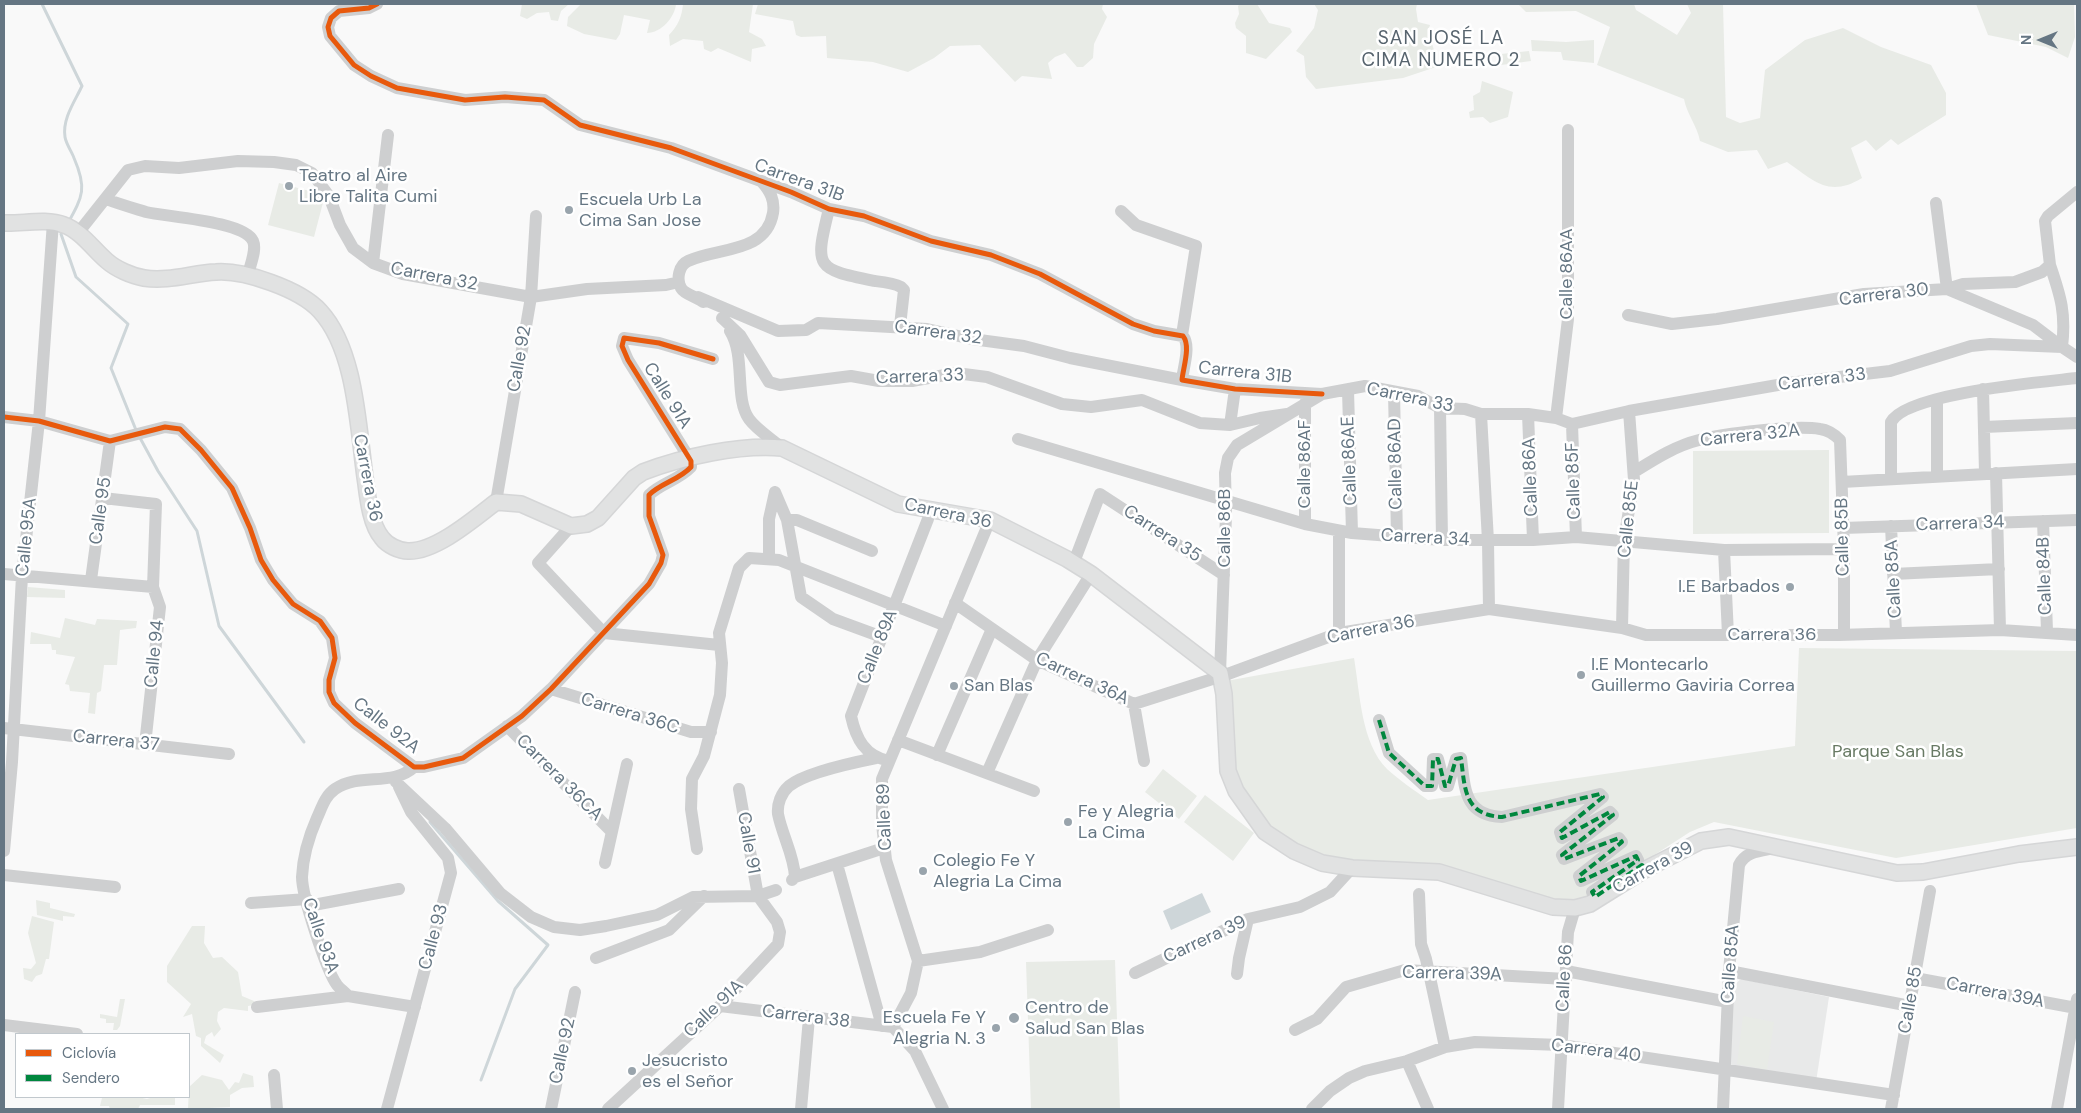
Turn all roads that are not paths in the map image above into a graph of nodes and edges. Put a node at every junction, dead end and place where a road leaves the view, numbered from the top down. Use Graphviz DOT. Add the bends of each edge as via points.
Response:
graph roads {
  1 [pos="377,4"];
  2 [pos="1568,130"];
  3 [pos="388,135"];
  4 [pos="762,182"];
  5 [pos="2077,192"];
  6 [pos="106,199"];
  7 [pos="1936,203"];
  8 [pos="829,209"];
  9 [pos="1121,211"];
  10 [pos="536,216"];
  11 [pos="53,222"];
  12 [pos="4,223"];
  13 [pos="78,233"];
  14 [pos="373,263"];
  15 [pos="2050,265"];
  16 [pos="248,275"];
  17 [pos="679,282"];
  18 [pos="1947,288"];
  19 [pos="531,297"];
  20 [pos="698,298"];
  21 [pos="1628,314"];
  22 [pos="722,318"];
  23 [pos="900,326"];
  24 [pos="1182,335"];
  25 [pos="2062,347"];
  26 [pos="2076,357"];
  27 [pos="713,359"];
  28 [pos="2077,378"];
  29 [pos="1182,380"];
  30 [pos="1235,389"];
  31 [pos="1983,389"];
  32 [pos="1348,390"];
  33 [pos="1394,392"];
  34 [pos="1322,394"];
  35 [pos="1937,400"];
  36 [pos="1305,402"];
  37 [pos="1440,408"];
  38 [pos="1629,411"];
  39 [pos="1287,414"];
  40 [pos="1481,414"];
  41 [pos="1528,414"];
  42 [pos="4,417"];
  43 [pos="1556,418"];
  44 [pos="39,421"];
  45 [pos="2077,423"];
  46 [pos="1572,424"];
  47 [pos="1230,425"];
  48 [pos="1984,427"];
  49 [pos="1018,439"];
  50 [pos="1840,440"];
  51 [pos="110,441"];
  52 [pos="782,448"];
  53 [pos="690,460"];
  54 [pos="2077,469"];
  55 [pos="1634,472"];
  56 [pos="1991,473"];
  57 [pos="1937,476"];
  58 [pos="1890,479"];
  59 [pos="1842,482"];
  60 [pos="102,498"];
  61 [pos="1226,500"];
  62 [pos="496,502"];
  63 [pos="928,519"];
  64 [pos="787,520"];
  65 [pos="990,520"];
  66 [pos="2077,520"];
  67 [pos="2043,522"];
  68 [pos="1997,523"];
  69 [pos="1305,524"];
  70 [pos="571,526"];
  71 [pos="1891,526"];
  72 [pos="1843,528"];
  73 [pos="1345,532"];
  74 [pos="1397,537"];
  75 [pos="1576,537"];
  76 [pos="1442,540"];
  77 [pos="1533,540"];
  78 [pos="1624,540"];
  79 [pos="1488,541"];
  80 [pos="1844,549"];
  81 [pos="1724,550"];
  82 [pos="872,551"];
  83 [pos="769,558"];
  84 [pos="1074,562"];
  85 [pos="794,566"];
  86 [pos="1999,569"];
  87 [pos="4,574"];
  88 [pos="1091,574"];
  89 [pos="1893,574"];
  90 [pos="1224,575"];
  91 [pos="22,576"];
  92 [pos="91,580"];
  93 [pos="153,587"];
  94 [pos="955,603"];
  95 [pos="895,604"];
  96 [pos="1489,609"];
  97 [pos="946,626"];
  98 [pos="1622,628"];
  99 [pos="992,629"];
  100 [pos="2000,630"];
  101 [pos="1896,632"];
  102 [pos="2047,632"];
  103 [pos="604,633"];
  104 [pos="1339,633"];
  105 [pos="1844,634"];
  106 [pos="2077,635"];
  107 [pos="1728,636"];
  108 [pos="882,637"];
  109 [pos="719,645"];
  110 [pos="1036,660"];
  111 [pos="1220,675"];
  112 [pos="551,689"];
  113 [pos="1134,704"];
  114 [pos="1379,720"];
  115 [pos="507,726"];
  116 [pos="9,729"];
  117 [pos="711,732"];
  118 [pos="898,740"];
  119 [pos="146,745"];
  120 [pos="229,754"];
  121 [pos="937,755"];
  122 [pos="883,760"];
  123 [pos="1144,761"];
  124 [pos="627,764"];
  125 [pos="414,766"];
  126 [pos="987,773"];
  127 [pos="395,780"];
  128 [pos="739,789"];
  129 [pos="1034,791"];
  130 [pos="611,830"];
  131 [pos="1265,832"];
  132 [pos="1779,847"];
  133 [pos="2077,847"];
  134 [pos="884,848"];
  135 [pos="697,849"];
  136 [pos="4,851"];
  137 [pos="605,863"];
  138 [pos="837,864"];
  139 [pos="1352,868"];
  140 [pos="1646,870"];
  141 [pos="4,875"];
  142 [pos="115,887"];
  143 [pos="399,890"];
  144 [pos="776,890"];
  145 [pos="1930,891"];
  146 [pos="1419,894"];
  147 [pos="704,896"];
  148 [pos="758,896"];
  149 [pos="251,903"];
  150 [pos="308,903"];
  151 [pos="1575,908"];
  152 [pos="1248,918"];
  153 [pos="1048,930"];
  154 [pos="596,958"];
  155 [pos="918,961"];
  156 [pos="1428,970"];
  157 [pos="1729,971"];
  158 [pos="1135,973"];
  159 [pos="1237,974"];
  160 [pos="1566,975"];
  161 [pos="1915,978"];
  162 [pos="575,992"];
  163 [pos="348,996"];
  164 [pos="1728,1002"];
  165 [pos="2076,1003"];
  166 [pos="720,1006"];
  167 [pos="1910,1006"];
  168 [pos="257,1007"];
  169 [pos="414,1007"];
  170 [pos="809,1018"];
  171 [pos="4,1025"];
  172 [pos="888,1027"];
  173 [pos="1295,1030"];
  174 [pos="69,1033"];
  175 [pos="1561,1045"];
  176 [pos="1444,1047"];
  177 [pos="1408,1061"];
  178 [pos="1725,1068"];
  179 [pos="274,1075"];
  180 [pos="1894,1095"];
  181 [pos="277,1109"];
  182 [pos="386,1109"];
  183 [pos="552,1109"];
  184 [pos="608,1109"];
  185 [pos="801,1109"];
  186 [pos="943,1109"];
  187 [pos="1312,1109"];
  188 [pos="1428,1109"];
  189 [pos="1558,1109"];
  190 [pos="1723,1109"];
  191 [pos="1891,1109"];
  192 [pos="2057,1109"];
  1 -- 4 [label="street, Carrera 31B" via="369,8 338,11 328,26 335,43 354,65 371,76 397,88 465,100 506,97 544,100 580,125 671,148"];
  2 -- 43 [label="street, Calle 86AA" via="1568,319"];
  3 -- 14 [label="street"];
  4 -- 8 [label="street, Carrera 31B"];
  4 -- 17 [label="street" via="773,198 774,208 770,223 761,235 738,248 689,260 680,270"];
  5 -- 15 [label="street" via="2045,220"];
  6 -- 13 [label="street, Carrera 32"];
  6 -- 14 [label="street, Carrera 32" via="128,170 145,166 199,168 238,161 296,165 312,173 329,196 353,248"];
  6 -- 16 [label="street" via="148,212 243,232 252,240 254,248"];
  7 -- 18 [label="street"];
  8 -- 23 [label="street" via="821,243 822,261 827,268 847,275 901,287 904,293"];
  8 -- 24 [label="street, Carrera 31B" via="864,216 940,243 990,255 1040,274 1133,324"];
  9 -- 24 [label="street" via="1136,225 1196,246"];
  10 -- 19 [label="street, Calle 92"];
  11 -- 12 [label="main road"];
  11 -- 13 [label="main road, Carrera 36"];
  11 -- 44 [label="street, Calle 95A"];
  13 -- 16 [label="main road, Carrera 36" via="109,263 146,278 163,279 222,271"];
  14 -- 19 [label="street, Carrera 32" via="403,274"];
  15 -- 18 [label="street, Carrera 30" via="2042,272 2015,282 1963,284"];
  15 -- 25 [label="street" via="2065,323"];
  16 -- 62 [label="main road, Carrera 36" via="308,301 330,323 350,374 368,503 382,538 408,551 423,549 467,524"];
  17 -- 19 [label="street, Carrera 32"];
  17 -- 20 [label="street" via="685,292"];
  18 -- 21 [label="street, Carrera 30" via="1857,295 1829,302 1672,324"];
  18 -- 25 [label="street" via="2034,325"];
  19 -- 62 [label="street, Calle 92"];
  20 -- 22 [label="street"];
  20 -- 23 [label="street, Carrera 32" via="778,331 806,330 818,323"];
  22 -- 47 [label="street, Carrera 33" via="752,353 769,382 780,385 851,376 879,381 912,381 956,373 987,377 1062,404 1091,407 1142,400 1200,423"];
  22 -- 52 [label="street" via="734,337 745,408 750,419"];
  23 -- 29 [label="street, Carrera 32" via="1024,346"];
  24 -- 29 [label="street, Carrera 31B" via="1186,344"];
  25 -- 26 [label="street"];
  25 -- 38 [label="street, Carrera 33" via="1971,346 1890,371 1789,383"];
  27 -- 53 [label="street, Calle 91A" via="659,343 628,338 624,338 622,346"];
  28 -- 31 [label="street"];
  29 -- 30 [label="street, Carrera 31B"];
  30 -- 34 [label="street, Carrera 31B"];
  30 -- 47 [label="street, Carrera 31B"];
  31 -- 35 [label="street"];
  31 -- 48 [label="street"];
  32 -- 33 [label="street, Carrera 33" via="1365,386"];
  32 -- 34 [label="street, Carrera 33"];
  32 -- 73 [label="street, Calle 86AE"];
  33 -- 37 [label="street, Carrera 33" via="1426,399"];
  33 -- 74 [label="street, Calle 86AD"];
  34 -- 36 [label="street, Carrera 33"];
  35 -- 57 [label="street"];
  35 -- 58 [label="street" via="1912,406 1894,415 1891,422"];
  36 -- 39 [label="street, Carrera 33"];
  36 -- 69 [label="street, Calle 86AF"];
  37 -- 40 [label="street, Carrera 33" via="1465,409"];
  37 -- 76 [label="street"];
  38 -- 46 [label="street, Carrera 33"];
  38 -- 55 [label="street, Calle 85E"];
  39 -- 47 [label="street, Carrera 33"];
  39 -- 61 [label="street, Calle 86B" via="1237,445 1228,458"];
  40 -- 41 [label="street, Carrera 33"];
  40 -- 79 [label="street"];
  41 -- 43 [label="street, Carrera 33"];
  41 -- 77 [label="street, Calle 86A"];
  42 -- 44 [label="street"];
  43 -- 46 [label="street, Carrera 33"];
  44 -- 51 [label="street"];
  44 -- 91 [label="street, Calle 95A"];
  45 -- 48 [label="street"];
  46 -- 75 [label="street, Calle 85F"];
  48 -- 56 [label="street"];
  49 -- 61 [label="street, Carrera 34"];
  50 -- 55 [label="street, Carrera 32A" via="1833,433 1820,429 1774,430 1698,440 1666,452"];
  50 -- 59 [label="street, Calle 85B"];
  51 -- 60 [label="street, Calle 95"];
  51 -- 125 [label="street, Calle 92A" via="165,427 180,429 201,450 232,488 261,560 273,580 293,604 320,621 332,638 335,658 329,692 334,702 355,723"];
  52 -- 53 [label="main road, Carrera 36" via="737,448"];
  52 -- 65 [label="main road, Carrera 36" via="898,504"];
  53 -- 70 [label="main road, Carrera 36" via="643,472 592,522"];
  53 -- 103 [label="street, Calle 92A" via="691,467 686,472 649,495 649,516 661,545 661,563 649,584"];
  54 -- 56 [label="street"];
  55 -- 78 [label="street, Calle 85E"];
  56 -- 57 [label="street"];
  56 -- 68 [label="street"];
  57 -- 58 [label="street"];
  58 -- 59 [label="street"];
  59 -- 72 [label="street, Calle 85B"];
  60 -- 92 [label="street, Calle 95"];
  60 -- 93 [label="street, Calle 94" via="156,504"];
  61 -- 69 [label="street, Carrera 34"];
  61 -- 90 [label="street, Calle 86B"];
  62 -- 70 [label="main road" via="521,504"];
  63 -- 95 [label="street, Calle 89A"];
  64 -- 82 [label="street" via="797,520"];
  64 -- 83 [label="street" via="775,492 769,519"];
  64 -- 85 [label="street"];
  65 -- 84 [label="main road, Carrera 36"];
  65 -- 94 [label="street, Calle 89"];
  66 -- 67 [label="street, Carrera 34"];
  67 -- 68 [label="street, Carrera 34"];
  67 -- 102 [label="street, Calle 84B"];
  68 -- 71 [label="street, Carrera 34"];
  68 -- 86 [label="street"];
  69 -- 73 [label="street, Carrera 34"];
  70 -- 103 [label="street" via="538,563"];
  71 -- 72 [label="street, Carrera 34"];
  71 -- 89 [label="street, Calle 85A"];
  72 -- 80 [label="street, Calle 85B"];
  73 -- 74 [label="street, Carrera 34"];
  73 -- 104 [label="street"];
  74 -- 76 [label="street, Carrera 34"];
  75 -- 77 [label="street, Carrera 34"];
  75 -- 78 [label="street, Carrera 34"];
  76 -- 79 [label="street, Carrera 34"];
  77 -- 79 [label="street, Carrera 34"];
  78 -- 81 [label="street, Carrera 34"];
  78 -- 98 [label="street, Calle 85E"];
  79 -- 96 [label="street"];
  80 -- 81 [label="street, Carrera 34"];
  80 -- 105 [label="street, Calle 85B"];
  81 -- 107 [label="street"];
  83 -- 85 [label="street"];
  83 -- 109 [label="street" via="749,558 739,568 719,633"];
  84 -- 88 [label="main road, Carrera 36"];
  84 -- 90 [label="street, Carrera 35" via="1100,494"];
  85 -- 95 [label="street"];
  85 -- 108 [label="street" via="801,597 833,620"];
  86 -- 89 [label="street"];
  86 -- 100 [label="street"];
  87 -- 91 [label="street"];
  88 -- 110 [label="street"];
  88 -- 111 [label="main road, Carrera 36"];
  89 -- 101 [label="street, Calle 85A"];
  90 -- 111 [label="street, Calle 86B"];
  91 -- 92 [label="street"];
  91 -- 116 [label="street, Calle 95A"];
  92 -- 93 [label="street"];
  93 -- 119 [label="street, Calle 94" via="160,606"];
  94 -- 97 [label="street, Calle 89"];
  94 -- 99 [label="street, Carrera 36A"];
  95 -- 97 [label="street"];
  95 -- 108 [label="street, Calle 89A"];
  96 -- 98 [label="street, Carrera 36"];
  96 -- 104 [label="street, Carrera 36"];
  97 -- 118 [label="street, Calle 89"];
  98 -- 107 [label="street, Carrera 36" via="1646,635"];
  99 -- 110 [label="street, Carrera 36A"];
  99 -- 121 [label="street"];
  100 -- 101 [label="street, Carrera 36"];
  100 -- 102 [label="street, Carrera 36"];
  101 -- 105 [label="street, Carrera 36"];
  102 -- 106 [label="street, Carrera 36"];
  103 -- 109 [label="street"];
  103 -- 112 [label="street, Calle 92A"];
  104 -- 111 [label="street, Carrera 36"];
  105 -- 107 [label="street, Carrera 36"];
  108 -- 122 [label="street, Calle 89A" via="851,716 855,733 864,749"];
  109 -- 117 [label="street" via="722,663 720,695"];
  110 -- 113 [label="street, Carrera 36A"];
  110 -- 126 [label="street"];
  111 -- 113 [label="street, Carrera 36A"];
  111 -- 131 [label="main road, Calle 86B" via="1228,770 1236,791"];
  112 -- 115 [label="street, Calle 92A"];
  112 -- 117 [label="street, Carrera 36C" via="691,732"];
  113 -- 123 [label="street"];
  114 -- 140 [label="street" via="1389,753 1425,786 1432,786 1433,759 1438,759 1444,786 1448,786 1456,759 1461,758 1466,794 1474,807 1489,816 1502,818 1600,794 1603,798 1560,832 1562,838 1610,812 1614,815 1562,855 1564,859 1619,838 1622,842 1579,876 1581,881 1636,856 1638,860 1592,892 1595,897 1642,865"];
  115 -- 125 [label="street, Calle 92A" via="463,758 424,767"];
  115 -- 130 [label="street, Carrera 36CA"];
  116 -- 119 [label="street, Carrera 37"];
  116 -- 136 [label="street, Calle 95A"];
  117 -- 135 [label="street" via="690,791"];
  118 -- 121 [label="street"];
  118 -- 122 [label="street, Calle 89"];
  119 -- 120 [label="street, Carrera 37"];
  121 -- 126 [label="street"];
  122 -- 134 [label="street, Calle 89"];
  122 -- 138 [label="street" via="812,776 789,786 778,804 778,814 795,867 794,878"];
  124 -- 130 [label="street"];
  125 -- 127 [label="street"];
  126 -- 129 [label="street"];
  127 -- 147 [label="street" via="445,828 500,893 531,917 554,927 580,930 606,926 657,915 693,897"];
  127 -- 150 [label="street, Calle 93A" via="348,783 335,789 324,800 308,840 302,877"];
  127 -- 169 [label="street, Calle 93" via="412,812 448,858 451,874"];
  128 -- 148 [label="street, Calle 91"];
  130 -- 137 [label="street"];
  131 -- 139 [label="main road, Carrera 39" via="1315,860"];
  132 -- 133 [label="main road, Carrera 39" via="1897,874"];
  132 -- 140 [label="main road, Carrera 39" via="1729,837 1701,841"];
  132 -- 157 [label="street, Calle 85A" via="1750,853 1739,865"];
  134 -- 138 [label="street"];
  134 -- 155 [label="street, Calle 89"];
  138 -- 172 [label="street"];
  139 -- 151 [label="main road, Carrera 39" via="1439,872 1553,907"];
  139 -- 152 [label="street, Carrera 39" via="1330,892 1300,908"];
  140 -- 151 [label="main road, Carrera 39" via="1590,904"];
  141 -- 142 [label="street"];
  143 -- 150 [label="street"];
  144 -- 148 [label="street"];
  145 -- 161 [label="street, Calle 85"];
  146 -- 156 [label="street" via="1421,944"];
  147 -- 148 [label="street"];
  147 -- 154 [label="street" via="669,930"];
  148 -- 166 [label="street, Calle 91A" via="777,922 780,932 778,944"];
  149 -- 150 [label="street"];
  150 -- 163 [label="street, Calle 93A" via="311,921 337,985"];
  151 -- 160 [label="street, Calle 86" via="1568,932"];
  152 -- 158 [label="street, Carrera 39"];
  152 -- 159 [label="street"];
  153 -- 155 [label="street" via="980,952"];
  155 -- 172 [label="street, Calle 89" via="911,993"];
  156 -- 160 [label="street, Carrera 39A"];
  156 -- 173 [label="street, Carrera 39A" via="1405,970 1346,987 1316,1019"];
  156 -- 176 [label="street"];
  157 -- 164 [label="street, Calle 85A"];
  157 -- 167 [label="street"];
  160 -- 164 [label="street, Carrera 39A"];
  160 -- 175 [label="street, Calle 86"];
  161 -- 165 [label="street, Carrera 39A"];
  161 -- 167 [label="street, Calle 85"];
  162 -- 183 [label="street, Calle 92"];
  163 -- 168 [label="street"];
  163 -- 169 [label="street"];
  164 -- 178 [label="street, Calle 85A"];
  165 -- 192 [label="street"];
  166 -- 170 [label="street, Carrera 38"];
  166 -- 184 [label="street, Calle 91A"];
  167 -- 180 [label="street, Calle 85"];
  169 -- 182 [label="street, Calle 93"];
  170 -- 172 [label="street, Carrera 38"];
  170 -- 185 [label="street"];
  171 -- 174 [label="street"];
  172 -- 186 [label="street" via="915,1052"];
  175 -- 176 [label="street, Carrera 40" via="1475,1042"];
  175 -- 178 [label="street, Carrera 40"];
  175 -- 189 [label="street, Calle 86"];
  176 -- 177 [label="street, Carrera 40"];
  177 -- 187 [label="street, Carrera 40" via="1349,1078"];
  177 -- 188 [label="street"];
  178 -- 180 [label="street, Carrera 40"];
  178 -- 190 [label="street, Calle 85A"];
  179 -- 181 [label="street"];
  180 -- 191 [label="street, Calle 85"];
}
